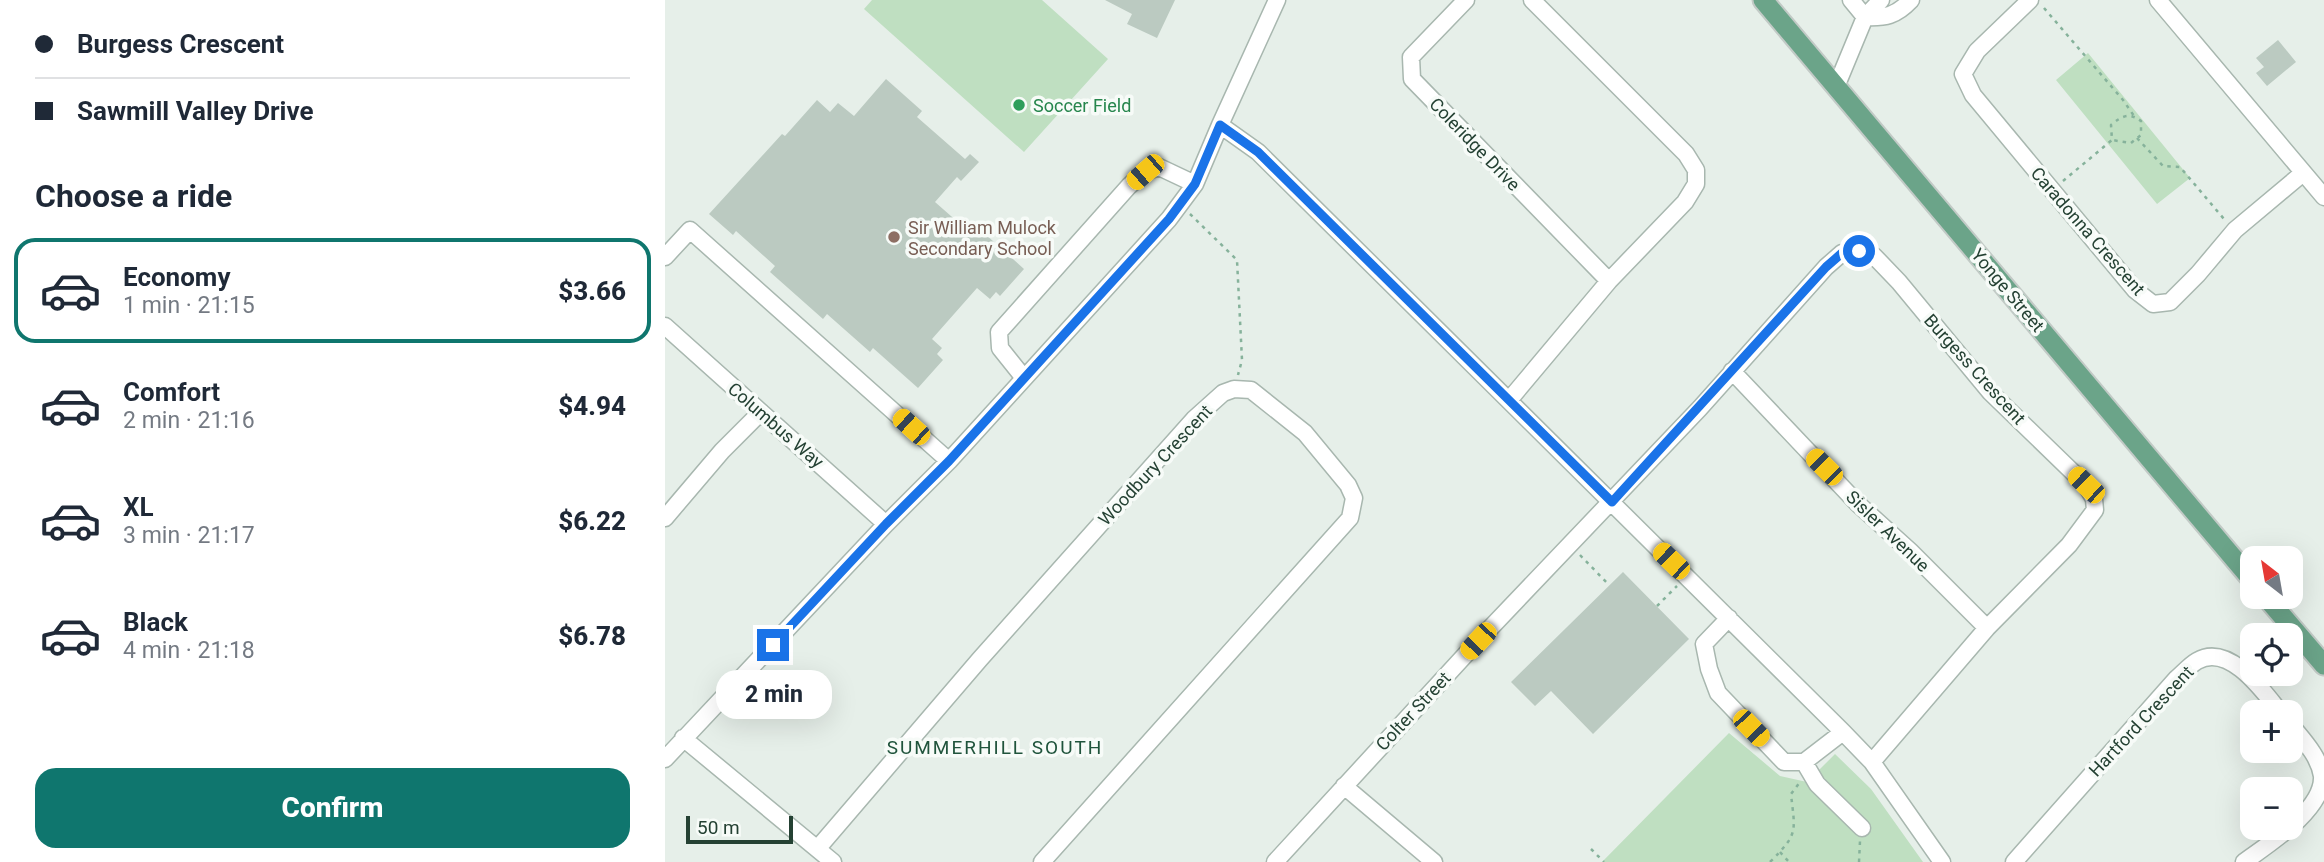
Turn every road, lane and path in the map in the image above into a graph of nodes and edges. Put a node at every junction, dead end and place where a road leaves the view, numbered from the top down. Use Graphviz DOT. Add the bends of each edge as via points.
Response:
graph roads {
  1 [pos="1277,0"];
  2 [pos="1466,0"];
  3 [pos="1532,0"];
  4 [pos="1763,0"];
  5 [pos="1851,0"];
  6 [pos="1881,0"];
  7 [pos="1911,0"];
  8 [pos="2030,0"];
  9 [pos="2036,0"];
  10 [pos="2158,0"];
  11 [pos="1865,17"];
  12 [pos="1836,87"];
  13 [pos="2134,116"];
  14 [pos="1220,125"];
  15 [pos="2137,138"];
  16 [pos="2112,140"];
  17 [pos="2304,173"];
  18 [pos="1195,184"];
  19 [pos="2052,190"];
  20 [pos="2324,197"];
  21 [pos="1180,204"];
  22 [pos="2235,230"];
  23 [pos="665,257"];
  24 [pos="1609,281"];
  25 [pos="665,326"];
  26 [pos="1732,371"];
  27 [pos="1024,378"];
  28 [pos="1234,389"];
  29 [pos="1510,399"];
  30 [pos="761,412"];
  31 [pos="949,461"];
  32 [pos="1612,502"];
  33 [pos="665,518"];
  34 [pos="886,524"];
  35 [pos="1571,545"];
  36 [pos="2240,566"];
  37 [pos="1686,576"];
  38 [pos="1609,585"];
  39 [pos="1657,606"];
  40 [pos="2276,609"];
  41 [pos="1729,618"];
  42 [pos="1987,628"];
  43 [pos="2324,665"];
  44 [pos="2269,700"];
  45 [pos="1843,732"];
  46 [pos="683,738"];
  47 [pos="2303,740"];
  48 [pos="665,759"];
  49 [pos="1804,762"];
  50 [pos="1872,762"];
  51 [pos="1344,786"];
  52 [pos="1861,833"];
  53 [pos="818,848"];
  54 [pos="1591,849"];
  55 [pos="1780,852"];
  56 [pos="833,862"];
  57 [pos="1042,862"];
  58 [pos="1275,862"];
  59 [pos="1434,862"];
  60 [pos="1604,862"];
  61 [pos="1770,862"];
  62 [pos="1789,862"];
  63 [pos="1859,862"];
  64 [pos="1943,862"];
  65 [pos="2014,862"];
  66 [pos="2244,862"];
  1 -- 14 [label="street"];
  2 -- 24 [label="street, Coleridge Drive" via="1411,57 1412,79"];
  3 -- 24 [label="street" via="1686,154 1696,170 1696,184 1685,202"];
  4 -- 12 [label="main road, Yonge Street"];
  5 -- 11 [label="street"];
  6 -- 11 [label="street"];
  7 -- 11 [label="street" via="1893,15"];
  8 -- 19 [label="street, Caradonna Crescent" via="1977,51 1963,74 1973,95"];
  9 -- 13 [label="path"];
  10 -- 17 [label="street"];
  11 -- 12 [label="street"];
  12 -- 36 [label="main road, Yonge Street"];
  13 -- 15 [label="path" via="2141,121"];
  13 -- 16 [label="path" via="2122,116 2111,125"];
  14 -- 18 [label="street"];
  14 -- 29 [label="street" via="1258,152"];
  15 -- 16 [label="path" via="2131,143"];
  15 -- 22 [label="path" via="2163,166 2180,167"];
  16 -- 19 [label="path"];
  17 -- 20 [label="street"];
  17 -- 22 [label="street, Caradonna Crescent"];
  18 -- 21 [label="street"];
  18 -- 27 [label="street" via="1159,167 1145,172 999,332 1000,348"];
  19 -- 22 [label="street, Caradonna Crescent" via="2135,290 2153,304 2170,302"];
  21 -- 27 [label="street"];
  21 -- 28 [label="path" via="1237,260 1242,360"];
  23 -- 31 [label="street" via="690,230"];
  24 -- 29 [label="street"];
  25 -- 30 [label="street, Columbus Way"];
  26 -- 32 [label="street, Burgess Crescent"];
  26 -- 42 [label="street, Sisler Avenue" via="1858,505"];
  26 -- 42 [label="street, Burgess Crescent" via="1842,253 1859,251 1874,256 1990,392 2086,485 2094,499 2095,510 2070,545"];
  27 -- 31 [label="street"];
  28 -- 53 [label="street, Woodbury Crescent" via="1194,419"];
  28 -- 57 [label="street" via="1251,390 1305,433 1348,485 1354,498 1350,518"];
  29 -- 32 [label="street"];
  30 -- 33 [label="street"];
  30 -- 34 [label="street, Columbus Way"];
  31 -- 34 [label="street"];
  32 -- 35 [label="street, Colter Street"];
  32 -- 37 [label="street"];
  34 -- 46 [label="street"];
  35 -- 38 [label="path"];
  35 -- 51 [label="street, Colter Street"];
  37 -- 39 [label="path"];
  37 -- 41 [label="street"];
  40 -- 43 [label="main road"];
  41 -- 45 [label="street"];
  41 -- 49 [label="street" via="1703,644 1718,693 1784,762"];
  42 -- 50 [label="street, Burgess Crescent"];
  44 -- 65 [label="street, Hartford Crescent" via="2239,666 2211,657 2199,659 2176,678"];
  45 -- 49 [label="street"];
  45 -- 50 [label="street"];
  46 -- 48 [label="street"];
  46 -- 53 [label="street"];
  47 -- 66 [label="street" via="2322,775 2317,800 2297,823"];
  49 -- 52 [label="street" via="1817,784"];
  49 -- 55 [label="path" via="1799,784 1791,794 1795,828"];
  50 -- 64 [label="street"];
  51 -- 58 [label="street, Colter Street"];
  51 -- 59 [label="street"];
  52 -- 63 [label="path"];
  53 -- 56 [label="street"];
  54 -- 60 [label="path"];
  55 -- 61 [label="path"];
  55 -- 62 [label="path"];
}
